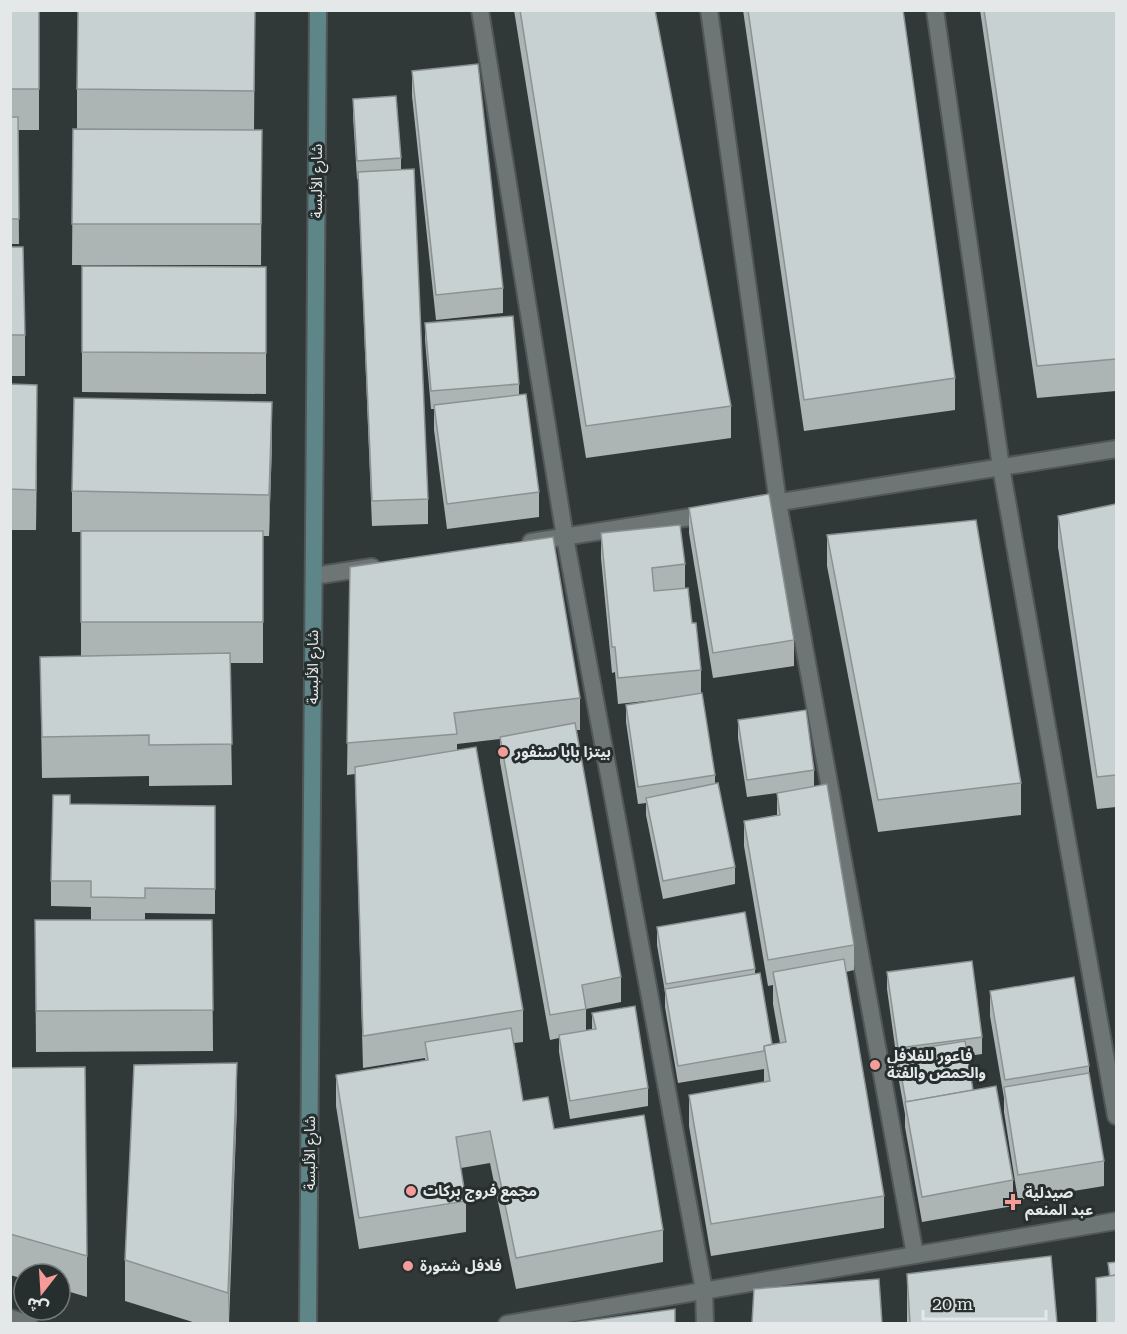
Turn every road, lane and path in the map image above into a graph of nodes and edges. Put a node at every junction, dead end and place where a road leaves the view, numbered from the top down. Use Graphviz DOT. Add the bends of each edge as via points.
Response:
graph roads {
  1 [pos="318,10"];
  2 [pos="480,10"];
  3 [pos="709,10"];
  4 [pos="935,10"];
  5 [pos="1116,449"];
  6 [pos="1001,467"];
  7 [pos="778,503"];
  8 [pos="754,507"];
  9 [pos="731,510"];
  10 [pos="565,537"];
  11 [pos="520,544"];
  12 [pos="394,564"];
  13 [pos="314,576"];
  14 [pos="1116,1116"];
  15 [pos="1116,1221"];
  16 [pos="915,1255"];
  17 [pos="704,1290"];
  18 [pos="10,1318"];
  19 [pos="29,1323"];
  20 [pos="308,1323"];
  21 [pos="507,1323"];
  22 [pos="705,1323"];
  1 -- 13 [label="main road, شارع الألبسة"];
  2 -- 10 [label="street"];
  3 -- 7 [label="street"];
  4 -- 6 [label="street"];
  5 -- 6 [label="street"];
  6 -- 7 [label="street"];
  6 -- 14 [label="street"];
  7 -- 8 [label="street"];
  7 -- 16 [label="street"];
  9 -- 10 [label="street"];
  10 -- 11 [label="street"];
  10 -- 17 [label="street"];
  12 -- 13 [label="street"];
  13 -- 20 [label="main road, شارع الألبسة"];
  15 -- 16 [label="street"];
  16 -- 17 [label="street"];
  17 -- 21 [label="street"];
  17 -- 22 [label="street"];
  18 -- 19 [label="street"];
}
